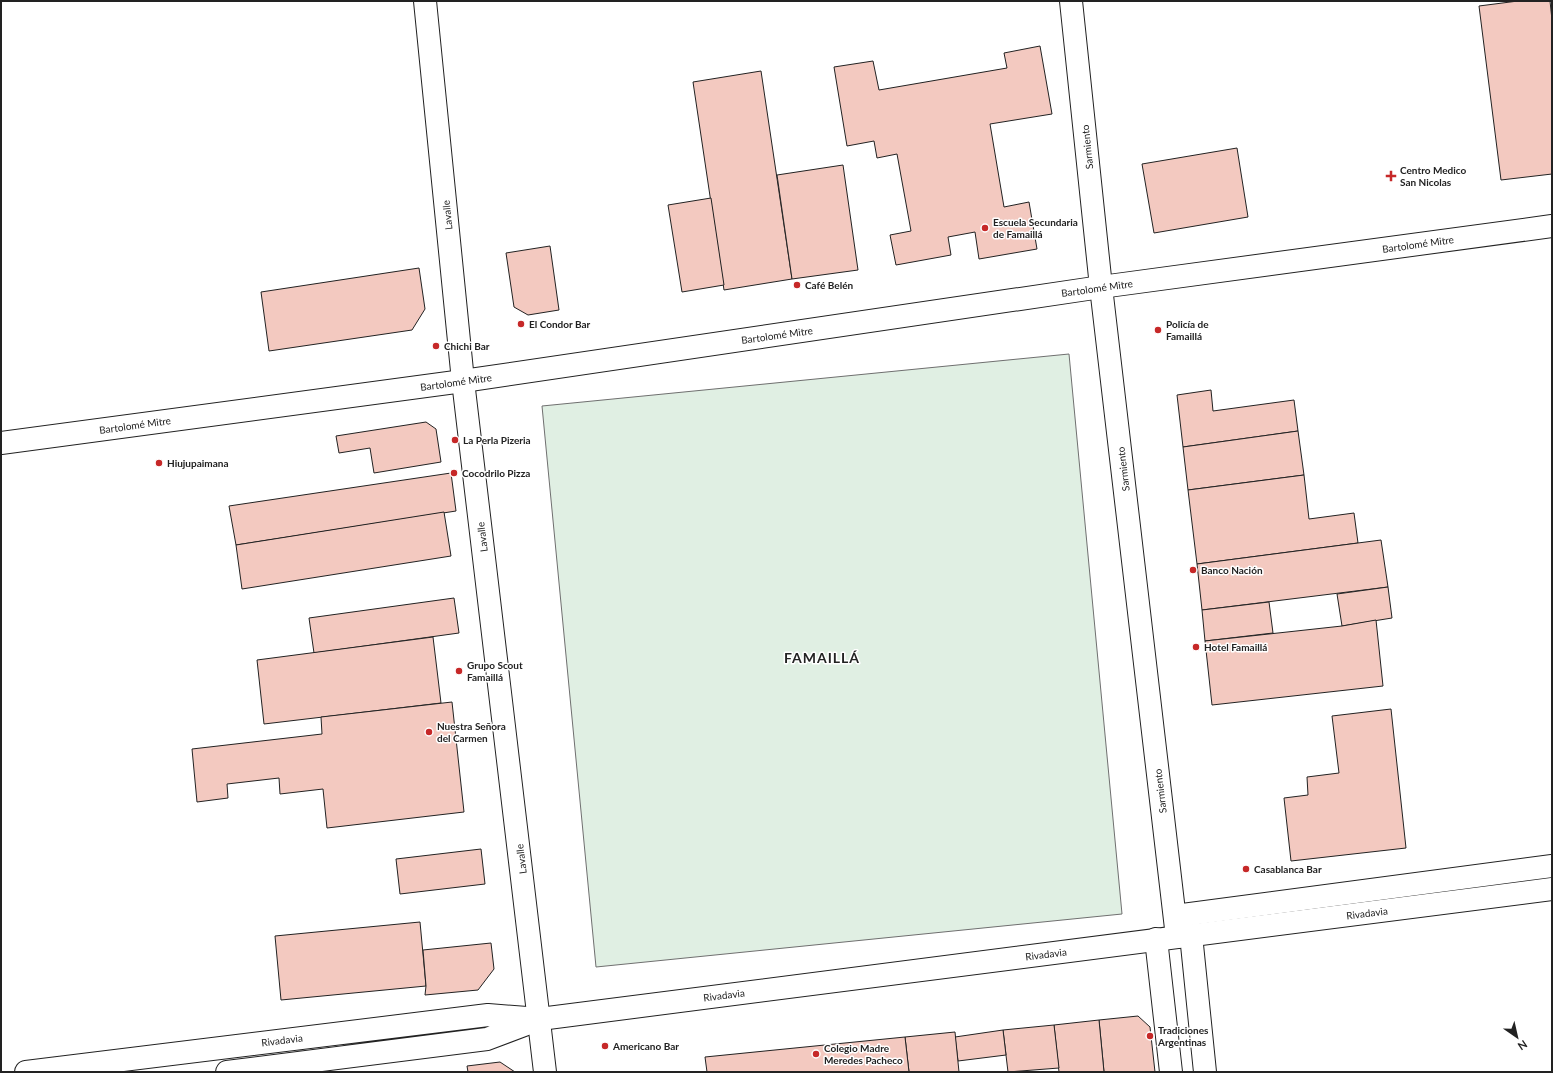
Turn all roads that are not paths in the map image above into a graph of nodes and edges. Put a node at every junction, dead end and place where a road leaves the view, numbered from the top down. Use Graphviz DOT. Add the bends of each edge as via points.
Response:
graph roads {
  1 [pos="425,1"];
  2 [pos="1071,1"];
  3 [pos="1552,226"];
  4 [pos="1102,287"];
  5 [pos="464,381"];
  6 [pos="1,443"];
  7 [pos="1552,866"];
  8 [pos="1552,889"];
  9 [pos="1174,932"];
  10 [pos="540,1019"];
  11 [pos="26,1072"];
  12 [pos="227,1072"];
  13 [pos="546,1072"];
  14 [pos="1171,1072"];
  15 [pos="1205,1072"];
  1 -- 5 [label="street, Lavalle"];
  2 -- 4 [label="street, Sarmiento"];
  3 -- 4 [label="street, Bartolomé Mitre"];
  4 -- 5 [label="street, Bartolomé Mitre"];
  4 -- 9 [label="street, Sarmiento"];
  5 -- 6 [label="street, Bartolomé Mitre"];
  5 -- 10 [label="street, Lavalle"];
  7 -- 9 [label="street, Rivadavia"];
  8 -- 9 [label="street, Rivadavia"];
  9 -- 10 [label="street, Rivadavia"];
  9 -- 14 [label="street, Sarmiento"];
  9 -- 15 [label="street, Sarmiento"];
  10 -- 11 [label="street, Rivadavia" via="488,1015"];
  10 -- 12 [label="street, Rivadavia" via="486,1039"];
  10 -- 13 [label="street, Lavalle"];
}
